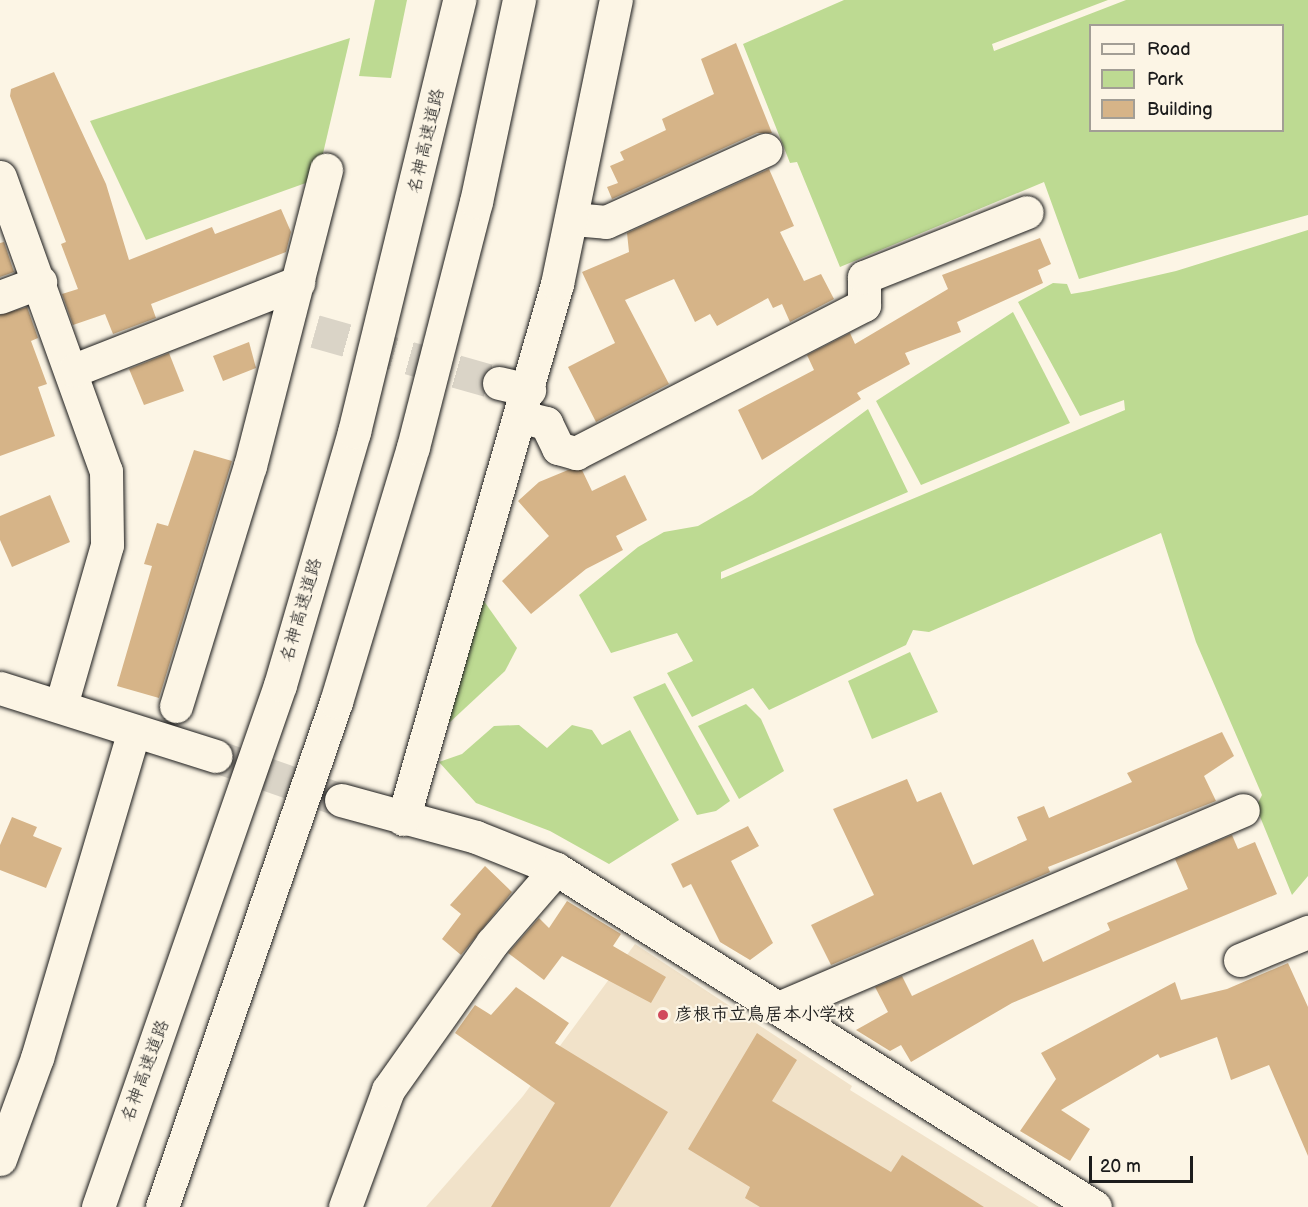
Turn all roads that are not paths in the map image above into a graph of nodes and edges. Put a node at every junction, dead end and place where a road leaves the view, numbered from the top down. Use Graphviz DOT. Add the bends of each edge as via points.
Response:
graph roads {
  1 [pos="459,0"];
  2 [pos="519,0"];
  3 [pos="616,0"];
  4 [pos="765,150"];
  5 [pos="326,170"];
  6 [pos="0,177"];
  7 [pos="1027,212"];
  8 [pos="573,219"];
  9 [pos="40,282"];
  10 [pos="298,282"];
  11 [pos="0,297"];
  12 [pos="74,370"];
  13 [pos="516,397"];
  14 [pos="0,688"];
  15 [pos="61,705"];
  16 [pos="176,706"];
  17 [pos="133,733"];
  18 [pos="216,756"];
  19 [pos="341,800"];
  20 [pos="1243,810"];
  21 [pos="403,819"];
  22 [pos="556,869"];
  23 [pos="1308,932"];
  24 [pos="1240,960"];
  25 [pos="781,1008"];
  26 [pos="0,1159"];
  27 [pos="98,1207"];
  28 [pos="162,1207"];
  29 [pos="345,1207"];
  30 [pos="1095,1207"];
  1 -- 27 [label="main road, 名神高速道路" via="357,421 280,686"];
  2 -- 28 [label="main road" via="477,202 413,447 329,724"];
  3 -- 8 [label="main road"];
  4 -- 8 [label="main road" via="606,222"];
  5 -- 10 [label="main road"];
  6 -- 9 [label="main road"];
  7 -- 13 [label="main road" via="864,277 864,305 576,453 558,448 546,423"];
  8 -- 13 [label="main road"];
  9 -- 11 [label="main road"];
  9 -- 12 [label="main road"];
  10 -- 12 [label="main road"];
  10 -- 16 [label="main road" via="302,327"];
  12 -- 15 [label="main road" via="100,442 109,502 99,582"];
  13 -- 21 [label="main road"];
  14 -- 15 [label="main road"];
  15 -- 17 [label="main road"];
  17 -- 18 [label="main road"];
  17 -- 26 [label="main road" via="40,1047"];
  19 -- 21 [label="main road"];
  20 -- 25 [label="main road"];
  21 -- 22 [label="main road" via="509,848"];
  22 -- 25 [label="main road"];
  22 -- 29 [label="main road" via="492,943 388,1090"];
  23 -- 24 [label="main road"];
  25 -- 30 [label="main road"];
}
